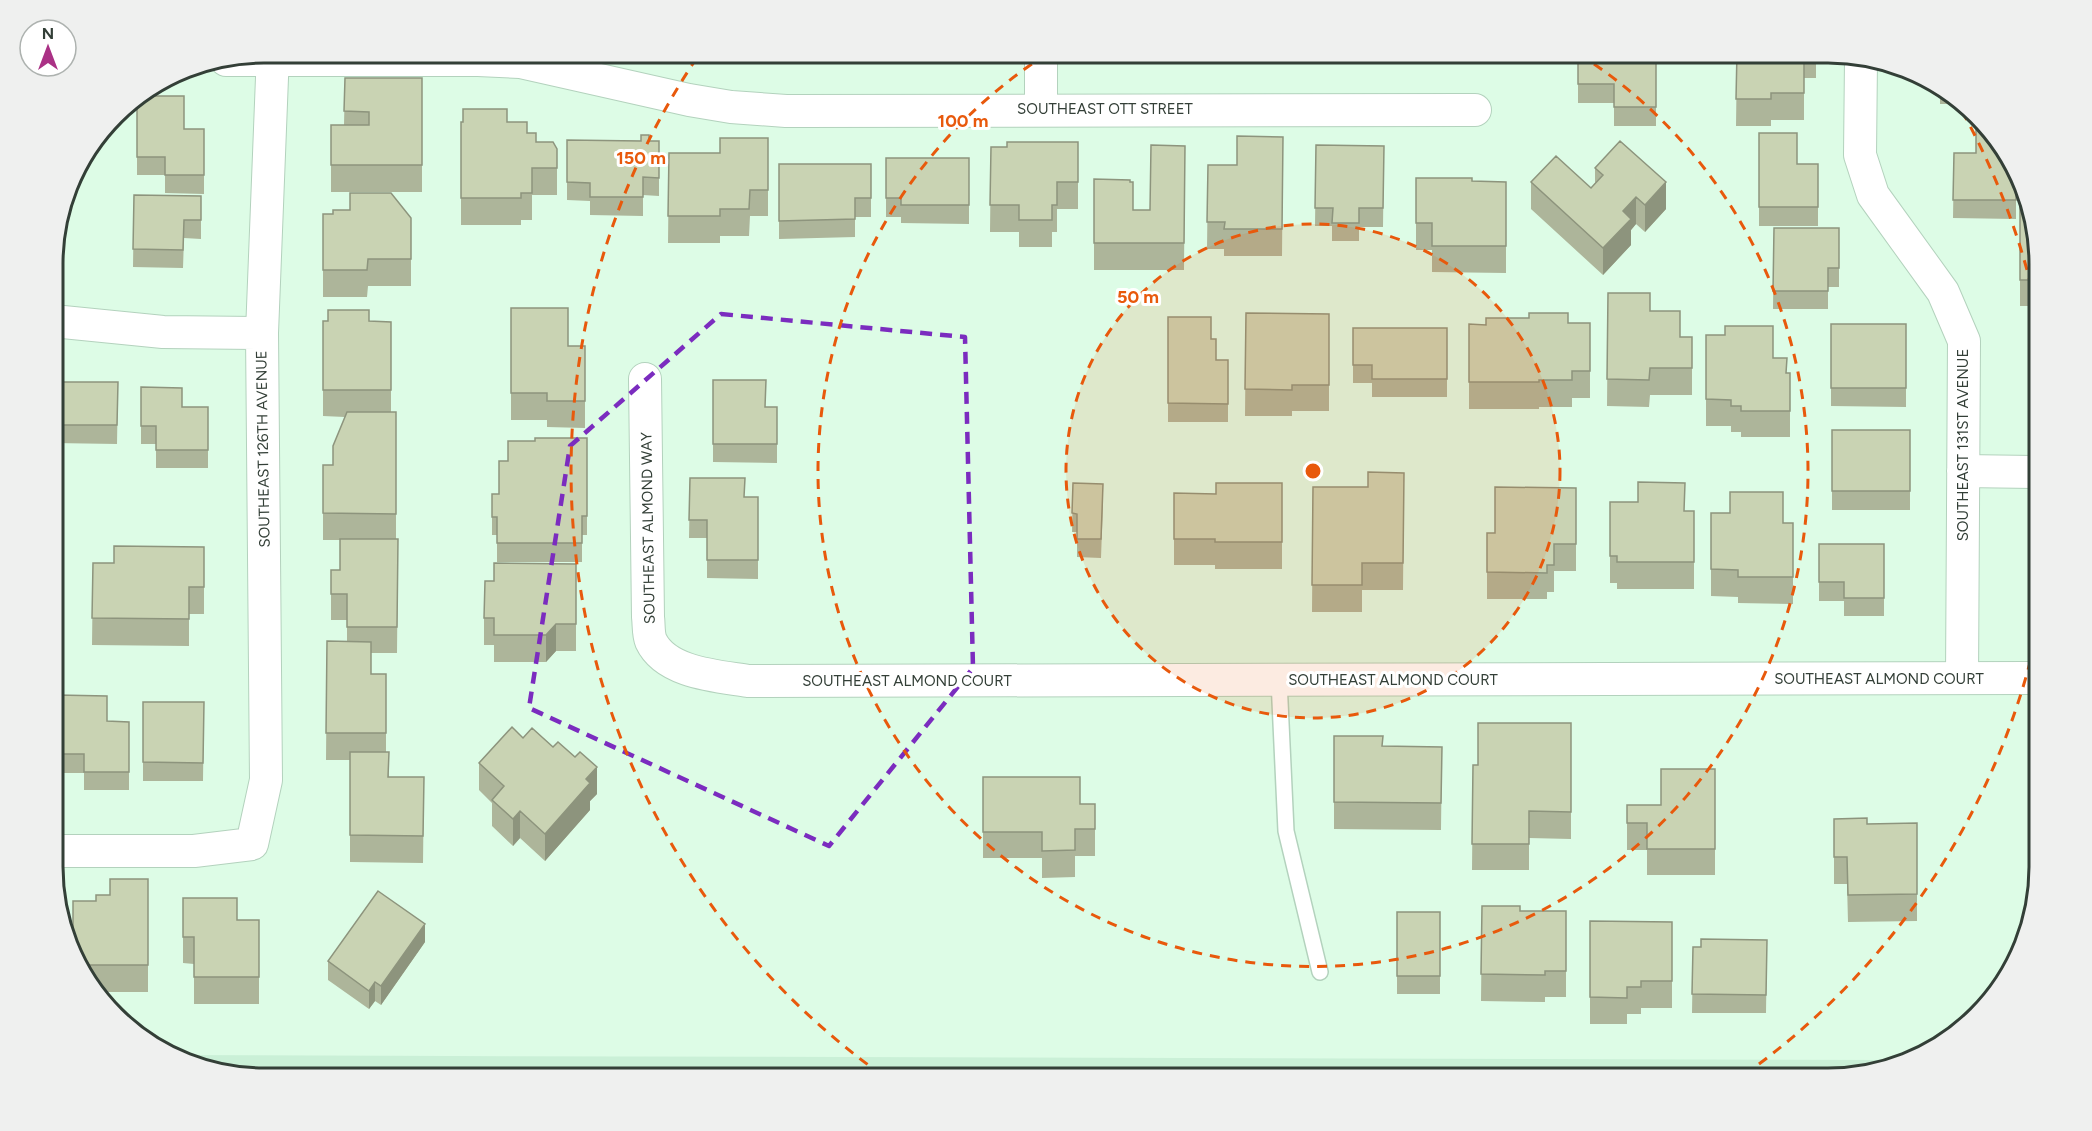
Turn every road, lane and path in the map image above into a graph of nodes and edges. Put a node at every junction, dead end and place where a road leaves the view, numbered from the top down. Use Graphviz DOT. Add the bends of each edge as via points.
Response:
graph roads {
  1 [pos="273,63"];
  2 [pos="524,63"];
  3 [pos="1041,63"];
  4 [pos="1861,66"];
  5 [pos="1041,109"];
  6 [pos="1474,110"];
  7 [pos="63,322"];
  8 [pos="262,333"];
  9 [pos="645,378"];
  10 [pos="1964,471"];
  11 [pos="2029,472"];
  12 [pos="1962,678"];
  13 [pos="2029,678"];
  14 [pos="1279,680"];
  15 [pos="748,681"];
  16 [pos="63,851"];
  17 [pos="1320,972"];
  1 -- 8 [label="street, SOUTHEAST 126TH AVENUE"];
  2 -- 5 [label="street, SOUTHEAST OTT STREET" via="730,107 786,111"];
  3 -- 5 [label="street"];
  4 -- 10 [label="street, SOUTHEAST 131ST AVENUE" via="1860,155 1873,195 1943,292 1964,341"];
  5 -- 6 [label="street, SOUTHEAST OTT STREET"];
  7 -- 8 [label="street" via="163,332"];
  8 -- 16 [label="street, SOUTHEAST 126TH AVENUE" via="266,780 252,844 194,851"];
  9 -- 15 [label="street, SOUTHEAST ALMOND WAY" via="650,640 664,658 696,673"];
  10 -- 11 [label="street"];
  10 -- 12 [label="street, SOUTHEAST 131ST AVENUE"];
  12 -- 13 [label="street, SOUTHEAST ALMOND COURT"];
  12 -- 14 [label="street, SOUTHEAST ALMOND COURT"];
  14 -- 15 [label="street, SOUTHEAST ALMOND COURT"];
  14 -- 17 [label="lane" via="1286,831"];
}
